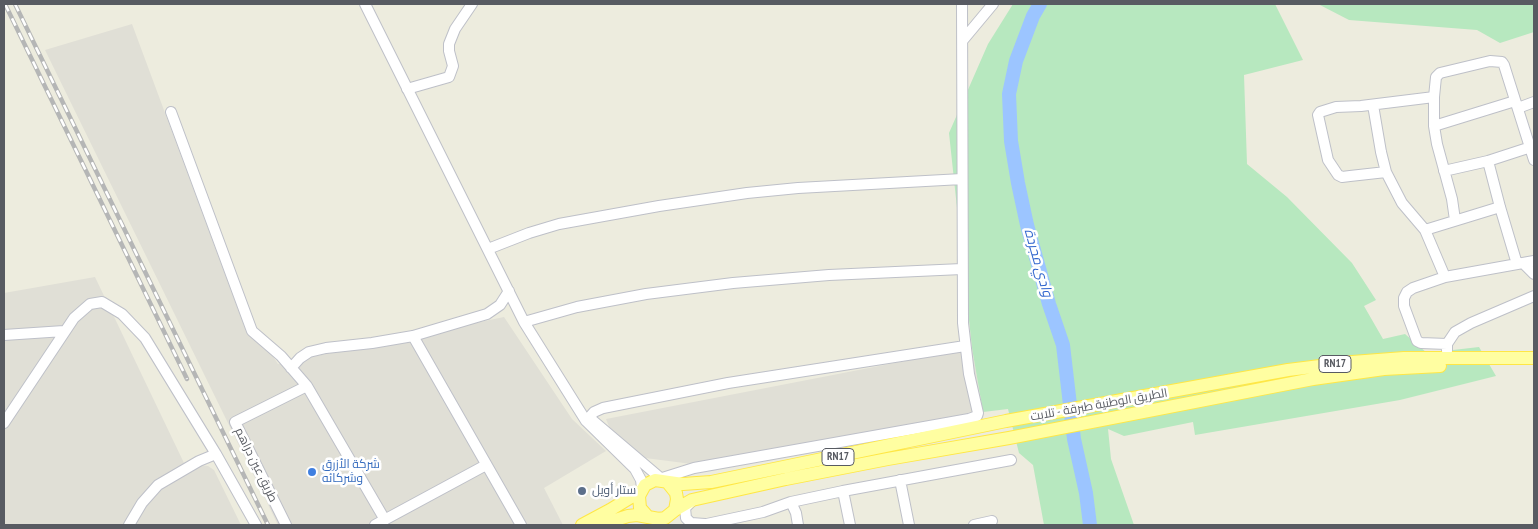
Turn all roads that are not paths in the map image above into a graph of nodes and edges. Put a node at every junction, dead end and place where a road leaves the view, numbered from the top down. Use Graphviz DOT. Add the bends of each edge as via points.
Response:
graph roads {
  1 [pos="365,4"];
  2 [pos="472,4"];
  3 [pos="962,4"];
  4 [pos="993,4"];
  5 [pos="963,40"];
  6 [pos="407,88"];
  7 [pos="1434,97"];
  8 [pos="1534,102"];
  9 [pos="1373,105"];
  10 [pos="1517,105"];
  11 [pos="171,112"];
  12 [pos="1434,126"];
  13 [pos="1532,147"];
  14 [pos="1534,160"];
  15 [pos="1488,161"];
  16 [pos="1444,171"];
  17 [pos="1386,172"];
  18 [pos="962,180"];
  19 [pos="1500,207"];
  20 [pos="1455,220"];
  21 [pos="1425,230"];
  22 [pos="488,249"];
  23 [pos="1525,263"];
  24 [pos="962,268"];
  25 [pos="1534,274"];
  26 [pos="1445,277"];
  27 [pos="509,291"];
  28 [pos="1534,296"];
  29 [pos="524,322"];
  30 [pos="64,331"];
  31 [pos="4,335"];
  32 [pos="414,336"];
  33 [pos="965,346"];
  34 [pos="1447,351"];
  35 [pos="1534,358"];
  36 [pos="1534,365"];
  37 [pos="291,368"];
  38 [pos="307,386"];
  39 [pos="588,419"];
  40 [pos="4,423"];
  41 [pos="216,454"];
  42 [pos="1011,460"];
  43 [pos="486,465"];
  44 [pos="694,468"];
  45 [pos="900,480"];
  46 [pos="662,481"];
  47 [pos="683,484"];
  48 [pos="641,490"];
  49 [pos="843,491"];
  50 [pos="692,500"];
  51 [pos="791,502"];
  52 [pos="673,512"];
  53 [pos="385,520"];
  54 [pos="652,520"];
  55 [pos="632,521"];
  56 [pos="992,521"];
  57 [pos="729,523"];
  58 [pos="129,525"];
  59 [pos="256,525"];
  60 [pos="286,525"];
  61 [pos="375,525"];
  62 [pos="521,525"];
  63 [pos="582,525"];
  64 [pos="600,525"];
  65 [pos="703,525"];
  66 [pos="798,525"];
  67 [pos="850,525"];
  68 [pos="909,525"];
  69 [pos="974,525"];
  1 -- 6 [label="street"];
  2 -- 6 [label="street" via="449,44 453,66 449,77"];
  3 -- 5 [label="street"];
  4 -- 5 [label="street"];
  5 -- 18 [label="street"];
  6 -- 22 [label="street"];
  7 -- 9 [label="street"];
  7 -- 10 [label="street" via="1436,78 1440,73 1498,61 1504,64"];
  7 -- 12 [label="street"];
  8 -- 10 [label="street"];
  9 -- 17 [label="street"];
  9 -- 17 [label="street" via="1336,107 1318,115 1328,160 1342,177"];
  10 -- 12 [label="street"];
  10 -- 13 [label="street"];
  11 -- 37 [label="street" via="250,326"];
  12 -- 16 [label="street"];
  13 -- 14 [label="street"];
  13 -- 15 [label="street"];
  15 -- 16 [label="street"];
  15 -- 19 [label="street"];
  16 -- 20 [label="street"];
  17 -- 21 [label="street" via="1402,203"];
  18 -- 22 [label="street" via="747,193 559,224"];
  18 -- 24 [label="street"];
  19 -- 20 [label="street"];
  19 -- 23 [label="street"];
  20 -- 21 [label="street"];
  21 -- 26 [label="street"];
  22 -- 27 [label="street"];
  23 -- 25 [label="street"];
  23 -- 26 [label="street"];
  24 -- 29 [label="street" via="733,282 576,306"];
  24 -- 33 [label="street"];
  26 -- 34 [label="street" via="1407,292 1404,306 1417,341"];
  27 -- 29 [label="street"];
  27 -- 32 [label="street" via="500,305 487,314"];
  28 -- 34 [label="street" via="1455,332"];
  29 -- 39 [label="street"];
  30 -- 31 [label="street"];
  30 -- 40 [label="street"];
  30 -- 41 [label="street" via="90,304 102,302 122,314 145,338"];
  32 -- 37 [label="street" via="309,352"];
  32 -- 43 [label="street"];
  33 -- 39 [label="street" via="728,383 603,408"];
  33 -- 44 [label="street" via="978,413 975,417"];
  34 -- 35 [label="main road, الطريق الوطنية طبرقة - تلابت / RN17"];
  34 -- 47 [label="main road, الطريق الوطنية طبرقة - تلابت / RN17" via="1288,370 1006,421 711,482"];
  36 -- 50 [label="main road, الطريق الوطنية طبرقة - تلابت / RN17" via="1430,366 1313,379 888,459"];
  37 -- 38 [label="street"];
  38 -- 53 [label="street"];
  38 -- 60 [label="street, طريق عين دراهم" via="235,422"];
  39 -- 46 [label="street"];
  39 -- 48 [label="street" via="635,469 641,480"];
  41 -- 58 [label="street" via="158,485"];
  41 -- 59 [label="street"];
  42 -- 45 [label="street"];
  43 -- 53 [label="street"];
  43 -- 62 [label="street"];
  44 -- 46 [label="street"];
  44 -- 47 [label="street"];
  45 -- 49 [label="street"];
  45 -- 68 [label="street"];
  46 -- 47 [label="main road, الطريق الوطنية طبرقة - تلابت / RN17"];
  46 -- 48 [label="main road" via="645,485"];
  46 -- 52 [label="main road" via="676,493"];
  47 -- 52 [label="street"];
  48 -- 54 [label="main road" via="638,502"];
  48 -- 63 [label="main road"];
  49 -- 51 [label="street"];
  49 -- 67 [label="street"];
  50 -- 52 [label="main road, الطريق الوطنية طبرقة - تلابت / RN17"];
  50 -- 65 [label="street" via="685,508 686,518 691,523"];
  51 -- 57 [label="street"];
  51 -- 66 [label="street"];
  52 -- 54 [label="main road, RN17"];
  53 -- 61 [label="street"];
  54 -- 55 [label="main road, RN17" via="637,515"];
  55 -- 64 [label="main road, RN17" via="613,520"];
  56 -- 69 [label="street"];
  57 -- 65 [label="street"];
}
